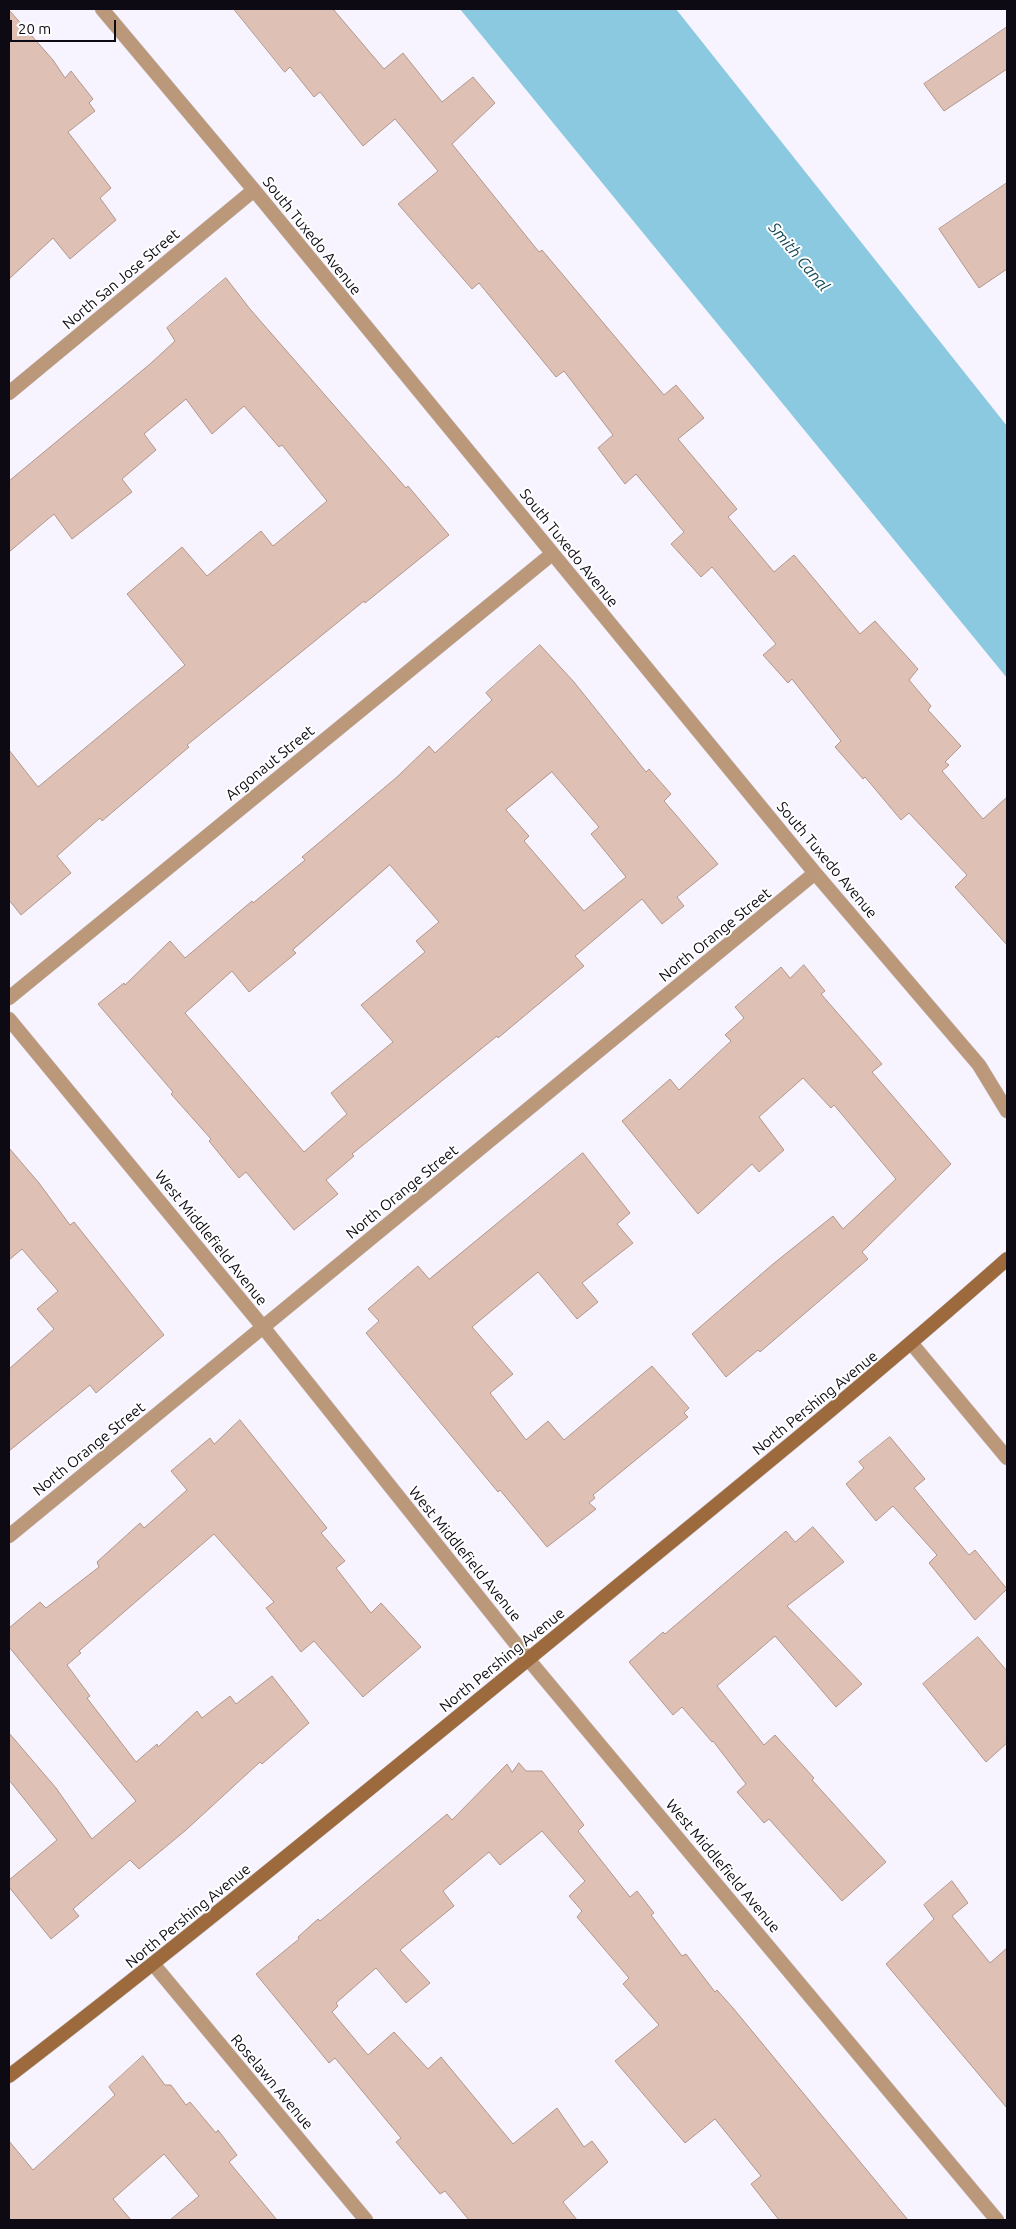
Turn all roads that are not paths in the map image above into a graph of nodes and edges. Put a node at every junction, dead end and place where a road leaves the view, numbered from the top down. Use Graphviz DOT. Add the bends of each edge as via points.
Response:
graph roads {
  1 [pos="102,9"];
  2 [pos="254,190"];
  3 [pos="9,393"];
  4 [pos="552,554"];
  5 [pos="815,873"];
  6 [pos="9,998"];
  7 [pos="9,1019"];
  8 [pos="1007,1111"];
  9 [pos="1007,1259"];
  10 [pos="263,1327"];
  11 [pos="912,1344"];
  12 [pos="1007,1458"];
  13 [pos="9,1536"];
  14 [pos="528,1659"];
  15 [pos="154,1965"];
  16 [pos="9,2076"];
  17 [pos="366,2220"];
  18 [pos="997,2220"];
  1 -- 2 [label="street, South Tuxedo Avenue"];
  2 -- 3 [label="street, North San Jose Street"];
  2 -- 4 [label="street, South Tuxedo Avenue"];
  4 -- 5 [label="street, South Tuxedo Avenue"];
  4 -- 6 [label="street, Argonaut Street"];
  5 -- 8 [label="street, South Tuxedo Avenue" via="979,1065"];
  5 -- 10 [label="street, North Orange Street"];
  7 -- 10 [label="street, West Middlefield Avenue"];
  9 -- 11 [label="main road, North Pershing Avenue"];
  10 -- 13 [label="street, North Orange Street"];
  10 -- 14 [label="street, West Middlefield Avenue"];
  11 -- 12 [label="street"];
  11 -- 14 [label="main road, North Pershing Avenue"];
  14 -- 15 [label="main road, North Pershing Avenue"];
  14 -- 18 [label="street, West Middlefield Avenue"];
  15 -- 16 [label="main road, North Pershing Avenue"];
  15 -- 17 [label="street, Roselawn Avenue"];
}
